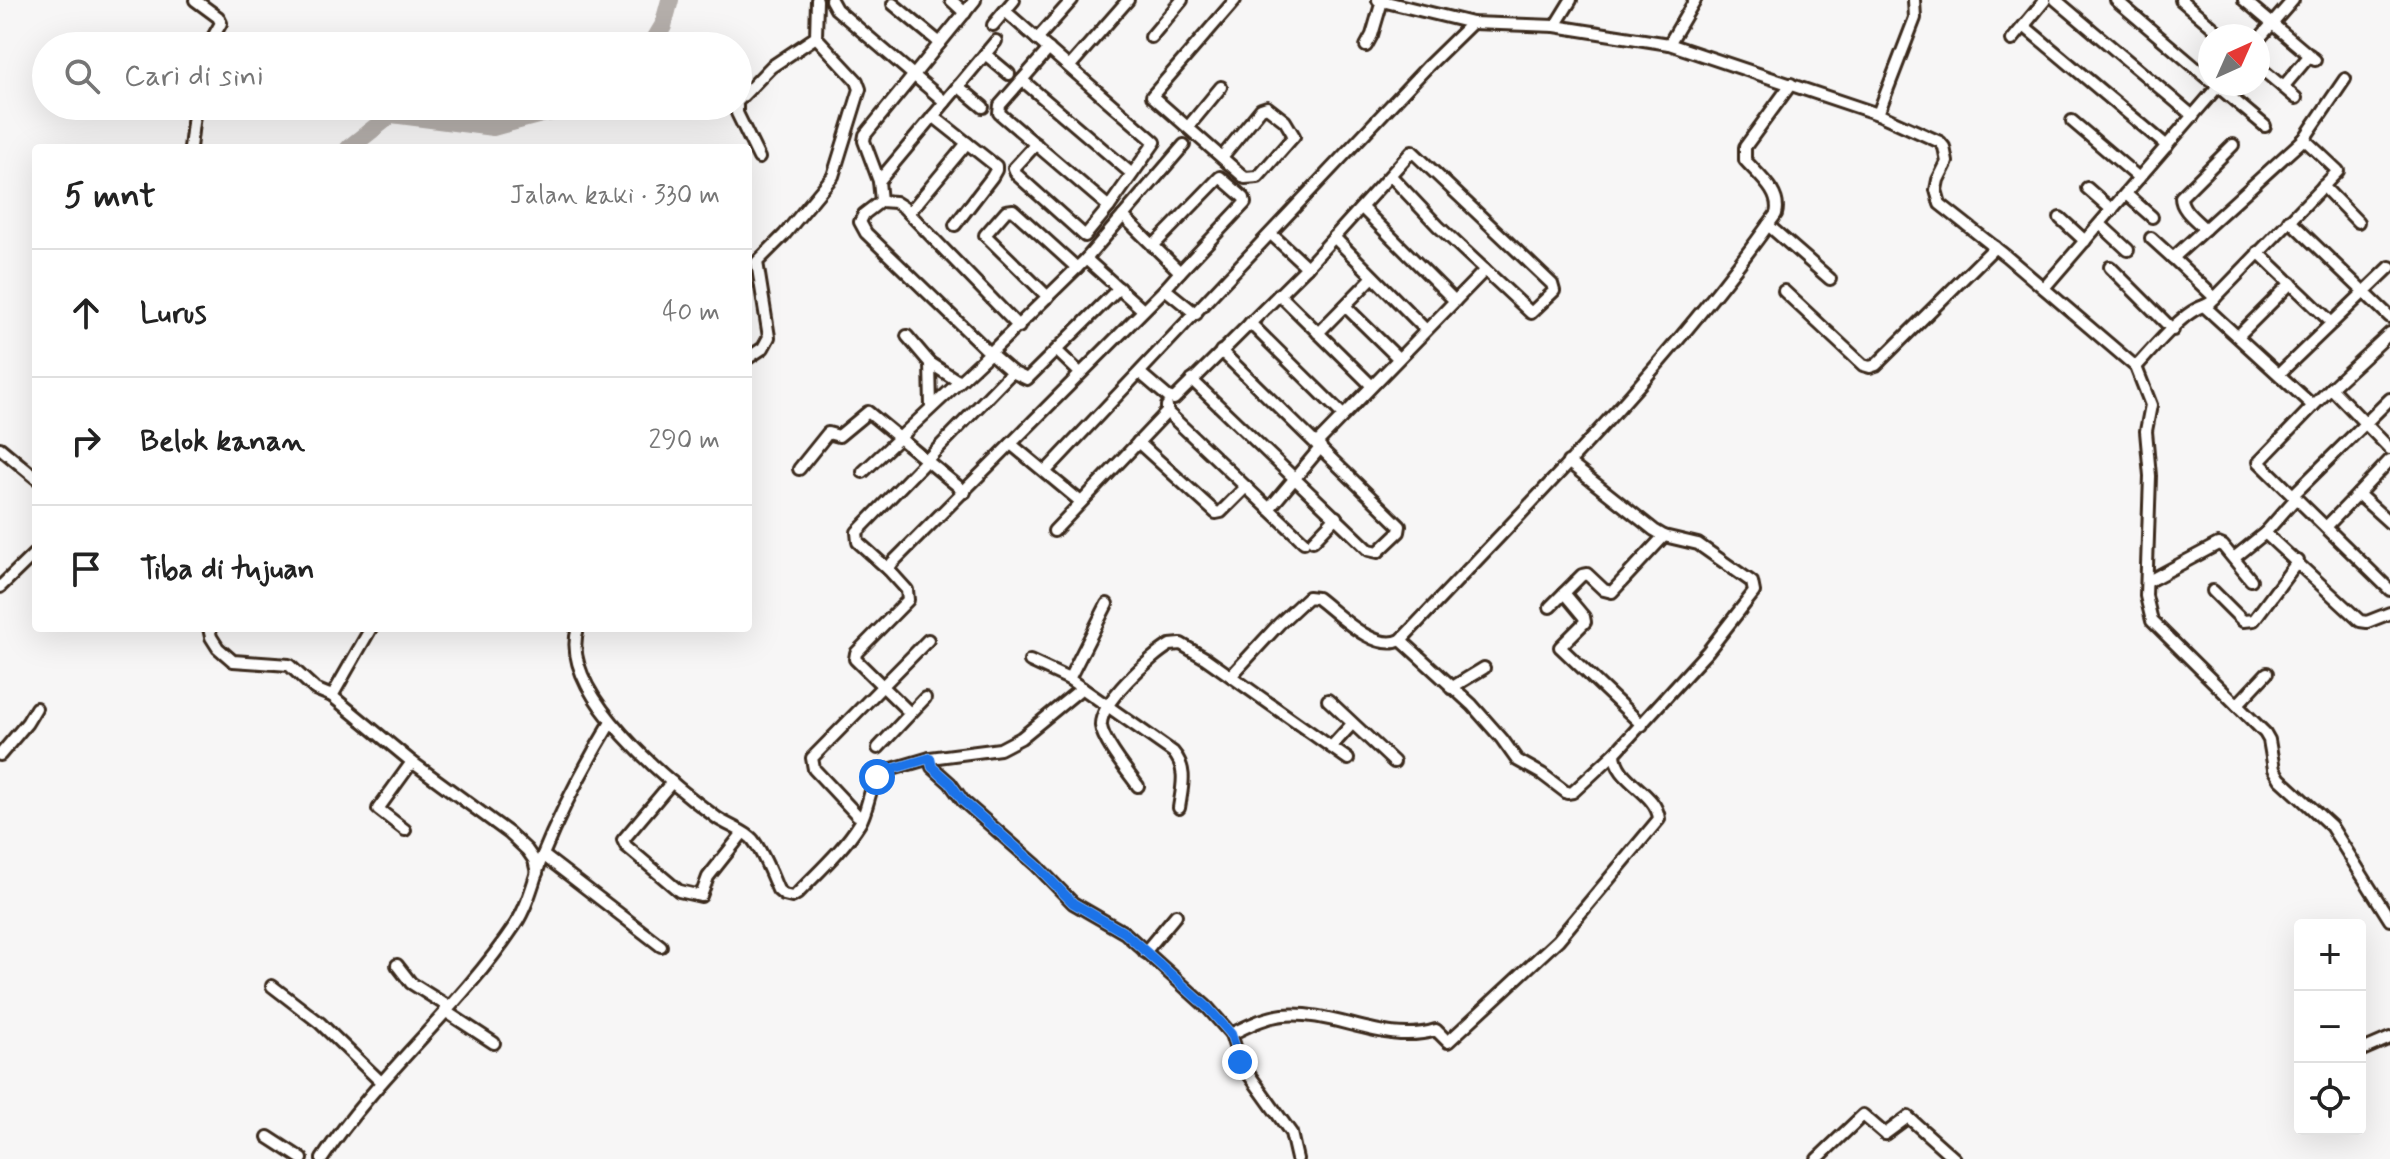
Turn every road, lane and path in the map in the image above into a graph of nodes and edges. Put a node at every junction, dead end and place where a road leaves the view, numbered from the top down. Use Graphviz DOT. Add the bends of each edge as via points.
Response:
graph roads {
  1 [pos="195,0"];
  2 [pos="817,0"];
  3 [pos="831,0"];
  4 [pos="951,0"];
  5 [pos="975,0"];
  6 [pos="1014,0"];
  7 [pos="1072,0"];
  8 [pos="1128,0"];
  9 [pos="1182,0"];
  10 [pos="1235,0"];
  11 [pos="1571,0"];
  12 [pos="1695,0"];
  13 [pos="1914,0"];
  14 [pos="2045,0"];
  15 [pos="2056,0"];
  16 [pos="2116,0"];
  17 [pos="2181,0"];
  18 [pos="2244,0"];
  19 [pos="2293,0"];
  20 [pos="1380,1"];
  21 [pos="893,4"];
  22 [pos="1005,11"];
  23 [pos="965,13"];
  24 [pos="1472,23"];
  25 [pos="2209,24"];
  26 [pos="2272,24"];
  27 [pos="993,25"];
  28 [pos="1555,26"];
  29 [pos="2024,26"];
  30 [pos="2270,26"];
  31 [pos="216,32"];
  32 [pos="816,37"];
  33 [pos="1151,37"];
  34 [pos="1037,39"];
  35 [pos="2012,40"];
  36 [pos="996,41"];
  37 [pos="940,43"];
  38 [pos="1669,44"];
  39 [pos="1366,46"];
  40 [pos="1049,49"];
  41 [pos="985,54"];
  42 [pos="1070,66"];
  43 [pos="2198,69"];
  44 [pos="1009,74"];
  45 [pos="914,75"];
  46 [pos="2270,76"];
  47 [pos="2345,79"];
  48 [pos="1022,80"];
  49 [pos="1791,84"];
  50 [pos="958,86"];
  51 [pos="1221,87"];
  52 [pos="2283,87"];
  53 [pos="752,88"];
  54 [pos="2207,96"];
  55 [pos="2230,96"];
  56 [pos="2296,98"];
  57 [pos="945,102"];
  58 [pos="983,107"];
  59 [pos="1878,114"];
  60 [pos="933,116"];
  61 [pos="2193,116"];
  62 [pos="193,120"];
  63 [pos="740,120"];
  64 [pos="2072,121"];
  65 [pos="2265,126"];
  66 [pos="1188,127"];
  67 [pos="2304,139"];
  68 [pos="967,143"];
  69 [pos="190,144"];
  70 [pos="1036,144"];
  71 [pos="1184,145"];
  72 [pos="2233,145"];
  73 [pos="2167,146"];
  74 [pos="1222,157"];
  75 [pos="759,158"];
  76 [pos="1132,174"];
  77 [pos="1391,176"];
  78 [pos="2139,178"];
  79 [pos="879,181"];
  80 [pos="2323,186"];
  81 [pos="2087,188"];
  82 [pos="2126,194"];
  83 [pos="881,201"];
  84 [pos="1109,207"];
  85 [pos="1362,208"];
  86 [pos="2112,210"];
  87 [pos="909,213"];
  88 [pos="1123,216"];
  89 [pos="2152,217"];
  90 [pos="2060,218"];
  91 [pos="2289,220"];
  92 [pos="2358,222"];
  93 [pos="2100,224"];
  94 [pos="955,225"];
  95 [pos="1768,225"];
  96 [pos="2205,229"];
  97 [pos="1271,234"];
  98 [pos="1334,237"];
  99 [pos="2151,238"];
  100 [pos="2085,241"];
  101 [pos="1153,246"];
  102 [pos="1995,247"];
  103 [pos="2128,250"];
  104 [pos="2258,252"];
  105 [pos="2173,258"];
  106 [pos="1086,259"];
  107 [pos="1307,267"];
  108 [pos="2110,267"];
  109 [pos="2390,267"];
  110 [pos="1077,268"];
  111 [pos="1485,270"];
  112 [pos="1180,272"];
  113 [pos="1373,277"];
  114 [pos="1830,279"];
  115 [pos="2291,283"];
  116 [pos="1119,288"];
  117 [pos="2044,288"];
  118 [pos="1165,289"];
  119 [pos="1784,291"];
  120 [pos="2365,293"];
  121 [pos="1279,294"];
  122 [pos="1048,297"];
  123 [pos="2215,298"];
  124 [pos="1455,301"];
  125 [pos="1345,306"];
  126 [pos="2204,306"];
  127 [pos="1143,310"];
  128 [pos="1196,314"];
  129 [pos="2390,317"];
  130 [pos="1250,323"];
  131 [pos="2332,323"];
  132 [pos="1019,327"];
  133 [pos="1426,330"];
  134 [pos="2173,330"];
  135 [pos="1318,333"];
  136 [pos="2390,333"];
  137 [pos="907,336"];
  138 [pos="2238,336"];
  139 [pos="1057,351"];
  140 [pos="1221,351"];
  141 [pos="990,353"];
  142 [pos="752,355"];
  143 [pos="1398,358"];
  144 [pos="930,363"];
  145 [pos="2136,367"];
  146 [pos="1012,372"];
  147 [pos="1079,372"];
  148 [pos="1140,373"];
  149 [pos="2279,374"];
  150 [pos="1192,380"];
  151 [pos="958,381"];
  152 [pos="1371,385"];
  153 [pos="2331,388"];
  154 [pos="1168,397"];
  155 [pos="2390,399"];
  156 [pos="2313,406"];
  157 [pos="931,407"];
  158 [pos="1167,412"];
  159 [pos="1343,415"];
  160 [pos="2364,424"];
  161 [pos="899,438"];
  162 [pos="1138,442"];
  163 [pos="1011,444"];
  164 [pos="1319,445"];
  165 [pos="0,448"];
  166 [pos="2390,449"];
  167 [pos="926,461"];
  168 [pos="1568,462"];
  169 [pos="2389,462"];
  170 [pos="799,469"];
  171 [pos="1046,471"];
  172 [pos="863,472"];
  173 [pos="32,475"];
  174 [pos="1295,478"];
  175 [pos="1246,487"];
  176 [pos="965,492"];
  177 [pos="2358,494"];
  178 [pos="2295,496"];
  179 [pos="1081,502"];
  180 [pos="1269,509"];
  181 [pos="1336,517"];
  182 [pos="2390,523"];
  183 [pos="2326,527"];
  184 [pos="1054,531"];
  185 [pos="2265,533"];
  186 [pos="1664,536"];
  187 [pos="32,556"];
  188 [pos="2234,558"];
  189 [pos="2298,561"];
  190 [pos="888,569"];
  191 [pos="2251,580"];
  192 [pos="2147,582"];
  193 [pos="0,587"];
  194 [pos="2390,590"];
  195 [pos="2213,591"];
  196 [pos="1564,593"];
  197 [pos="1107,604"];
  198 [pos="1550,607"];
  199 [pos="2390,613"];
  200 [pos="210,632"];
  201 [pos="369,632"];
  202 [pos="577,632"];
  203 [pos="928,640"];
  204 [pos="1401,640"];
  205 [pos="1030,661"];
  206 [pos="1484,668"];
  207 [pos="2267,673"];
  208 [pos="1231,676"];
  209 [pos="1069,679"];
  210 [pos="882,687"];
  211 [pos="1082,688"];
  212 [pos="1451,688"];
  213 [pos="332,696"];
  214 [pos="925,698"];
  215 [pos="1328,700"];
  216 [pos="2237,705"];
  217 [pos="1106,706"];
  218 [pos="36,708"];
  219 [pos="910,713"];
  220 [pos="611,722"];
  221 [pos="1352,724"];
  222 [pos="1642,725"];
  223 [pos="1331,747"];
  224 [pos="878,748"];
  225 [pos="1615,753"];
  226 [pos="0,755"];
  227 [pos="930,758"];
  228 [pos="1348,759"];
  229 [pos="412,762"];
  230 [pos="1394,762"];
  231 [pos="672,782"];
  232 [pos="1138,786"];
  233 [pos="1179,808"];
  234 [pos="857,815"];
  235 [pos="405,830"];
  236 [pos="742,834"];
  237 [pos="543,855"];
  238 [pos="537,873"];
  239 [pos="1176,915"];
  240 [pos="2390,920"];
  241 [pos="661,946"];
  242 [pos="1145,952"];
  243 [pos="397,965"];
  244 [pos="272,986"];
  245 [pos="447,1009"];
  246 [pos="1231,1034"];
  247 [pos="2390,1038"];
  248 [pos="494,1043"];
  249 [pos="2366,1048"];
  250 [pos="381,1082"];
  251 [pos="268,1137"];
  252 [pos="302,1159"];
  253 [pos="322,1159"];
  254 [pos="1297,1159"];
  255 [pos="1817,1159"];
  256 [pos="1955,1159"];
  1 -- 31 [label="street" via="218,17"];
  2 -- 32 [label="street"];
  3 -- 45 [label="street"];
  4 -- 23 [label="street"];
  5 -- 23 [label="street"];
  6 -- 22 [label="street"];
  7 -- 34 [label="street"];
  8 -- 42 [label="street"];
  9 -- 33 [label="street"];
  10 -- 66 [label="street" via="1152,96"];
  11 -- 28 [label="street"];
  12 -- 38 [label="street"];
  13 -- 59 [label="street" via="1915,18"];
  14 -- 29 [label="street"];
  15 -- 61 [label="street"];
  16 -- 43 [label="street"];
  17 -- 25 [label="street"];
  18 -- 26 [label="street"];
  19 -- 26 [label="street"];
  20 -- 24 [label="street"];
  20 -- 39 [label="street"];
  21 -- 37 [label="street"];
  22 -- 27 [label="street"];
  22 -- 34 [label="street"];
  23 -- 37 [label="street"];
  24 -- 28 [label="street"];
  24 -- 97 [label="street"];
  26 -- 30 [label="street"];
  26 -- 52 [label="street" via="2312,57"];
  28 -- 38 [label="street"];
  29 -- 35 [label="street"];
  29 -- 73 [label="street"];
  32 -- 53 [label="street" via="771,67"];
  32 -- 142 [label="street" via="860,89 833,176 757,262 769,337"];
  34 -- 40 [label="street"];
  36 -- 41 [label="street"];
  37 -- 45 [label="street"];
  38 -- 49 [label="street"];
  40 -- 42 [label="street"];
  40 -- 48 [label="street"];
  41 -- 44 [label="street"];
  41 -- 50 [label="street"];
  42 -- 76 [label="street" via="1155,142"];
  45 -- 57 [label="street"];
  45 -- 79 [label="street" via="865,135"];
  46 -- 52 [label="street"];
  47 -- 67 [label="street"];
  48 -- 70 [label="street" via="999,113"];
  48 -- 76 [label="street"];
  49 -- 59 [label="street"];
  49 -- 95 [label="street" via="1744,152 1779,205"];
  50 -- 57 [label="street"];
  50 -- 58 [label="street"];
  51 -- 66 [label="street"];
  52 -- 56 [label="street"];
  54 -- 61 [label="street"];
  55 -- 65 [label="street"];
  57 -- 60 [label="street"];
  59 -- 102 [label="street" via="1940,142 1947,162 1937,199"];
  60 -- 68 [label="street"];
  60 -- 79 [label="street"];
  61 -- 73 [label="street"];
  62 -- 69 [label="street"];
  63 -- 75 [label="street"];
  64 -- 78 [label="street"];
  66 -- 74 [label="street"];
  67 -- 80 [label="street" via="2338,171"];
  67 -- 96 [label="street"];
  68 -- 87 [label="street"];
  68 -- 94 [label="street" via="996,170"];
  70 -- 84 [label="street"];
  70 -- 84 [label="street" via="1014,168 1017,175 1085,236"];
  71 -- 88 [label="street"];
  72 -- 96 [label="street" via="2181,197"];
  73 -- 78 [label="street"];
  74 -- 74 [label="street" via="1245,178 1258,177 1294,136 1292,129 1267,107 1261,109"];
  76 -- 84 [label="street"];
  77 -- 85 [label="street"];
  77 -- 111 [label="street"];
  77 -- 111 [label="street" via="1412,151 1554,291 1533,314"];
  78 -- 82 [label="street"];
  79 -- 83 [label="street"];
  80 -- 91 [label="street"];
  80 -- 92 [label="street"];
  81 -- 86 [label="street"];
  82 -- 86 [label="street"];
  82 -- 89 [label="street"];
  83 -- 87 [label="street" via="895,202"];
  83 -- 141 [label="street" via="864,214 862,228"];
  85 -- 98 [label="street"];
  85 -- 124 [label="street"];
  86 -- 93 [label="street"];
  87 -- 132 [label="street"];
  88 -- 101 [label="street"];
  88 -- 106 [label="street"];
  90 -- 100 [label="street"];
  91 -- 104 [label="street"];
  91 -- 120 [label="street"];
  93 -- 100 [label="street"];
  93 -- 103 [label="street"];
  95 -- 114 [label="street"];
  95 -- 168 [label="street" via="1703,309"];
  96 -- 105 [label="street"];
  97 -- 107 [label="street"];
  97 -- 128 [label="street"];
  98 -- 107 [label="street"];
  98 -- 113 [label="street"];
  99 -- 105 [label="street"];
  100 -- 117 [label="street"];
  101 -- 112 [label="street"];
  101 -- 112 [label="street" via="1220,177 1244,198 1245,203"];
  102 -- 117 [label="street"];
  102 -- 119 [label="street" via="1870,367"];
  104 -- 115 [label="street"];
  104 -- 123 [label="street"];
  105 -- 123 [label="street"];
  106 -- 110 [label="street"];
  106 -- 116 [label="street"];
  107 -- 121 [label="street"];
  108 -- 134 [label="street"];
  109 -- 120 [label="street"];
  110 -- 122 [label="street"];
  110 -- 122 [label="street" via="1013,210 1006,211 985,235"];
  111 -- 124 [label="street"];
  112 -- 118 [label="street"];
  113 -- 125 [label="street"];
  113 -- 133 [label="street"];
  115 -- 131 [label="street"];
  115 -- 138 [label="street"];
  116 -- 127 [label="street"];
  116 -- 139 [label="street"];
  117 -- 145 [label="street"];
  118 -- 127 [label="street"];
  118 -- 128 [label="street"];
  120 -- 129 [label="street"];
  120 -- 131 [label="street"];
  121 -- 130 [label="street"];
  121 -- 135 [label="street"];
  122 -- 132 [label="street"];
  123 -- 126 [label="street"];
  124 -- 133 [label="street"];
  125 -- 135 [label="street"];
  125 -- 143 [label="street"];
  126 -- 134 [label="street" via="2193,308"];
  126 -- 138 [label="street"];
  127 -- 147 [label="street"];
  128 -- 148 [label="street"];
  130 -- 140 [label="street"];
  130 -- 159 [label="street"];
  131 -- 149 [label="street"];
  132 -- 141 [label="street"];
  133 -- 143 [label="street"];
  134 -- 145 [label="street"];
  135 -- 152 [label="street"];
  136 -- 153 [label="street"];
  137 -- 144 [label="street"];
  138 -- 149 [label="street"];
  139 -- 146 [label="street" via="1027,379"];
  139 -- 147 [label="street"];
  140 -- 150 [label="street"];
  140 -- 164 [label="street"];
  141 -- 146 [label="street"];
  141 -- 151 [label="street"];
  143 -- 152 [label="street"];
  144 -- 151 [label="street"];
  144 -- 157 [label="street"];
  145 -- 192 [label="street" via="2151,405 2146,431"];
  146 -- 167 [label="street"];
  147 -- 163 [label="street"];
  148 -- 154 [label="street"];
  148 -- 171 [label="street"];
  149 -- 156 [label="street"];
  150 -- 154 [label="street" via="1174,399"];
  150 -- 174 [label="street"];
  151 -- 157 [label="street"];
  152 -- 159 [label="street"];
  153 -- 156 [label="street"];
  153 -- 160 [label="street"];
  154 -- 158 [label="street"];
  155 -- 160 [label="street"];
  156 -- 178 [label="street" via="2259,461"];
  157 -- 161 [label="street"];
  158 -- 162 [label="street"];
  158 -- 175 [label="street"];
  159 -- 164 [label="street"];
  160 -- 166 [label="street"];
  160 -- 178 [label="street"];
  161 -- 167 [label="street"];
  161 -- 170 [label="street" via="865,412 839,436 828,433"];
  161 -- 172 [label="street"];
  162 -- 175 [label="street" via="1216,513"];
  162 -- 179 [label="street"];
  163 -- 171 [label="street"];
  163 -- 176 [label="street"];
  164 -- 174 [label="street"];
  164 -- 181 [label="street" via="1400,530 1375,553"];
  165 -- 173 [label="street"];
  167 -- 176 [label="street"];
  167 -- 190 [label="street" via="857,532 858,542"];
  168 -- 186 [label="street"];
  168 -- 204 [label="street"];
  169 -- 177 [label="street"];
  171 -- 179 [label="street"];
  174 -- 180 [label="street"];
  174 -- 181 [label="street"];
  175 -- 180 [label="street"];
  176 -- 190 [label="street"];
  177 -- 182 [label="street"];
  177 -- 183 [label="street"];
  178 -- 183 [label="street"];
  178 -- 185 [label="street"];
  179 -- 184 [label="street"];
  180 -- 181 [label="street" via="1309,541"];
  183 -- 194 [label="street"];
  185 -- 188 [label="street"];
  185 -- 189 [label="street"];
  186 -- 196 [label="street" via="1612,592 1587,574"];
  186 -- 222 [label="street" via="1698,544 1752,582 1754,592"];
  187 -- 193 [label="street"];
  188 -- 191 [label="street"];
  188 -- 192 [label="street" via="2223,546 2211,545"];
  189 -- 195 [label="street" via="2254,620 2239,619"];
  189 -- 199 [label="street" via="2360,621"];
  190 -- 210 [label="street" via="907,590 908,600 855,659"];
  192 -- 216 [label="street" via="2152,621"];
  196 -- 198 [label="street"];
  196 -- 222 [label="street" via="1585,622 1560,647"];
  197 -- 209 [label="street"];
  200 -- 213 [label="street" via="233,661 289,665 315,689"];
  201 -- 213 [label="street"];
  202 -- 220 [label="street" via="584,677"];
  203 -- 210 [label="street"];
  204 -- 208 [label="street" via="1375,641 1317,598 1308,597"];
  204 -- 212 [label="street"];
  205 -- 209 [label="street"];
  206 -- 212 [label="street"];
  207 -- 216 [label="street"];
  208 -- 217 [label="street" via="1181,644 1170,645"];
  208 -- 223 [label="street"];
  209 -- 211 [label="street"];
  210 -- 219 [label="street"];
  210 -- 234 [label="street" via="812,758 814,769"];
  211 -- 217 [label="street"];
  211 -- 227 [label="street" via="1000,749"];
  212 -- 225 [label="street" via="1517,760 1569,794"];
  213 -- 229 [label="street"];
  214 -- 219 [label="street"];
  215 -- 221 [label="street"];
  216 -- 240 [label="street" via="2269,740 2280,779 2331,826"];
  217 -- 232 [label="street" via="1102,730"];
  217 -- 233 [label="street" via="1178,758 1184,773"];
  218 -- 226 [label="street"];
  219 -- 224 [label="street"];
  220 -- 231 [label="street"];
  220 -- 237 [label="street"];
  221 -- 223 [label="street"];
  221 -- 230 [label="street"];
  222 -- 225 [label="street"];
  223 -- 228 [label="street"];
  225 -- 246 [label="street" via="1616,763 1653,803 1659,819 1558,940 1449,1042 1436,1030 1410,1035 1296,1015 1265,1018"];
  227 -- 236 [label="street" via="877,777 856,829 792,897 781,893 754,841"];
  227 -- 242 [label="street" via="963,801 1073,903 1115,926"];
  229 -- 235 [label="street" via="378,809"];
  229 -- 238 [label="street" via="509,833 534,860"];
  231 -- 236 [label="street"];
  231 -- 236 [label="street" via="623,840 679,891 701,896 708,877"];
  237 -- 238 [label="street"];
  237 -- 241 [label="street"];
  238 -- 245 [label="street" via="517,923"];
  239 -- 242 [label="street"];
  242 -- 246 [label="street"];
  243 -- 245 [label="street" via="411,983"];
  244 -- 250 [label="street"];
  245 -- 248 [label="street"];
  245 -- 250 [label="street"];
  246 -- 254 [label="street" via="1240,1062 1291,1133"];
  247 -- 249 [label="street"];
  250 -- 253 [label="street"];
  251 -- 252 [label="street"];
  255 -- 256 [label="street" via="1863,1115 1885,1134 1908,1117"];
}
